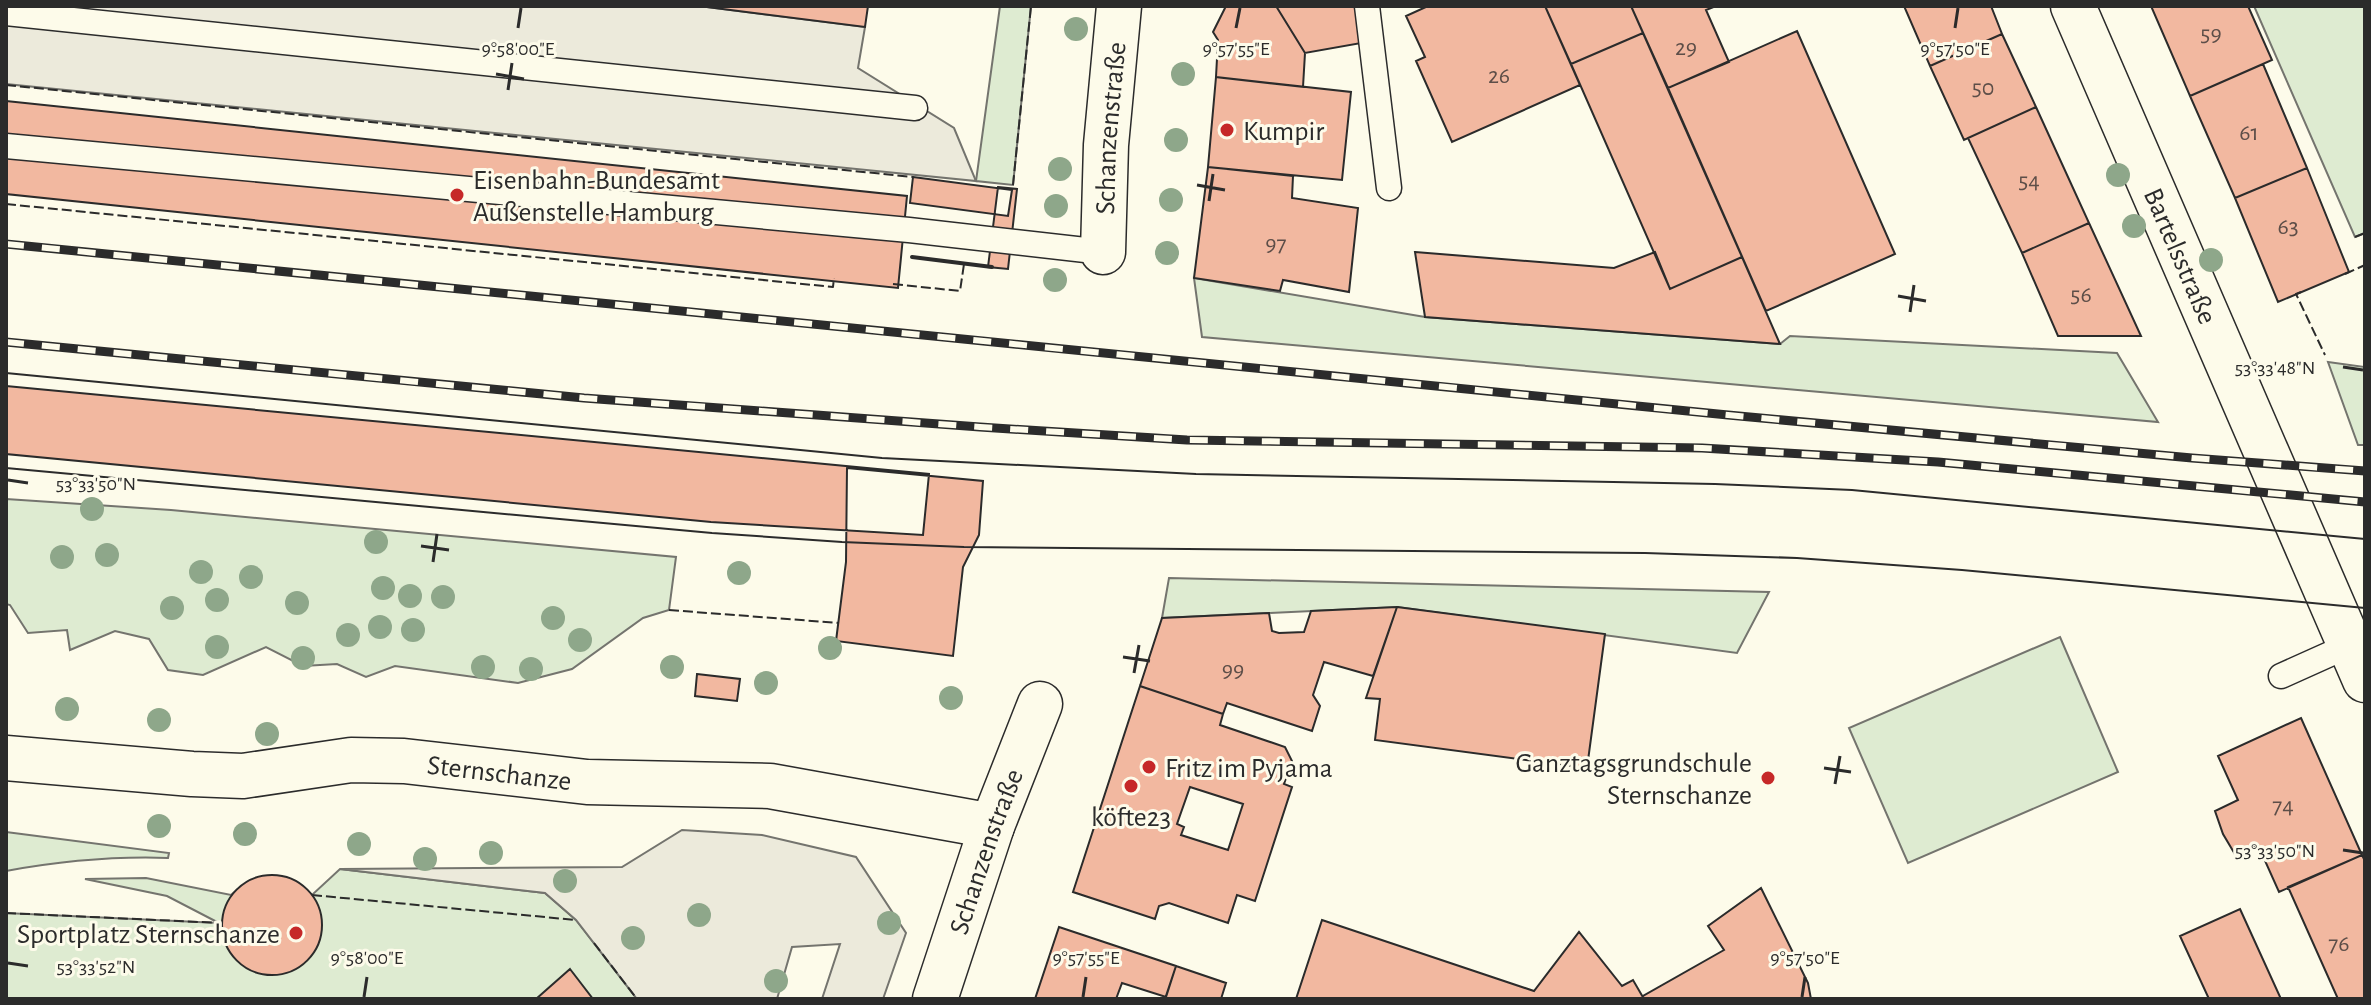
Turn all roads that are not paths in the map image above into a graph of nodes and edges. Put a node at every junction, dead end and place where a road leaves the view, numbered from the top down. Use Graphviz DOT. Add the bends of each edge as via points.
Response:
graph roads {
  1 [pos="1119,6"];
  2 [pos="1367,6"];
  3 [pos="2073,6"];
  4 [pos="6,13"];
  5 [pos="915,108"];
  6 [pos="6,146"];
  7 [pos="1389,188"];
  8 [pos="1103,252"];
  9 [pos="2357,663"];
  10 [pos="2281,676"];
  11 [pos="1040,704"];
  12 [pos="6,758"];
  13 [pos="992,826"];
  14 [pos="935,999"];
  1 -- 8 [label="street, Schanzenstraße"];
  2 -- 7 [label="lane"];
  3 -- 9 [label="street, Bartelsstraße"];
  4 -- 5 [label="lane"];
  6 -- 8 [label="lane"];
  9 -- 10 [label="lane"];
  11 -- 13 [label="street, Schanzenstraße"];
  12 -- 13 [label="street, Sternschanze" via="243,776 351,760 404,761 587,782 770,786"];
  13 -- 14 [label="street, Schanzenstraße"];
}
